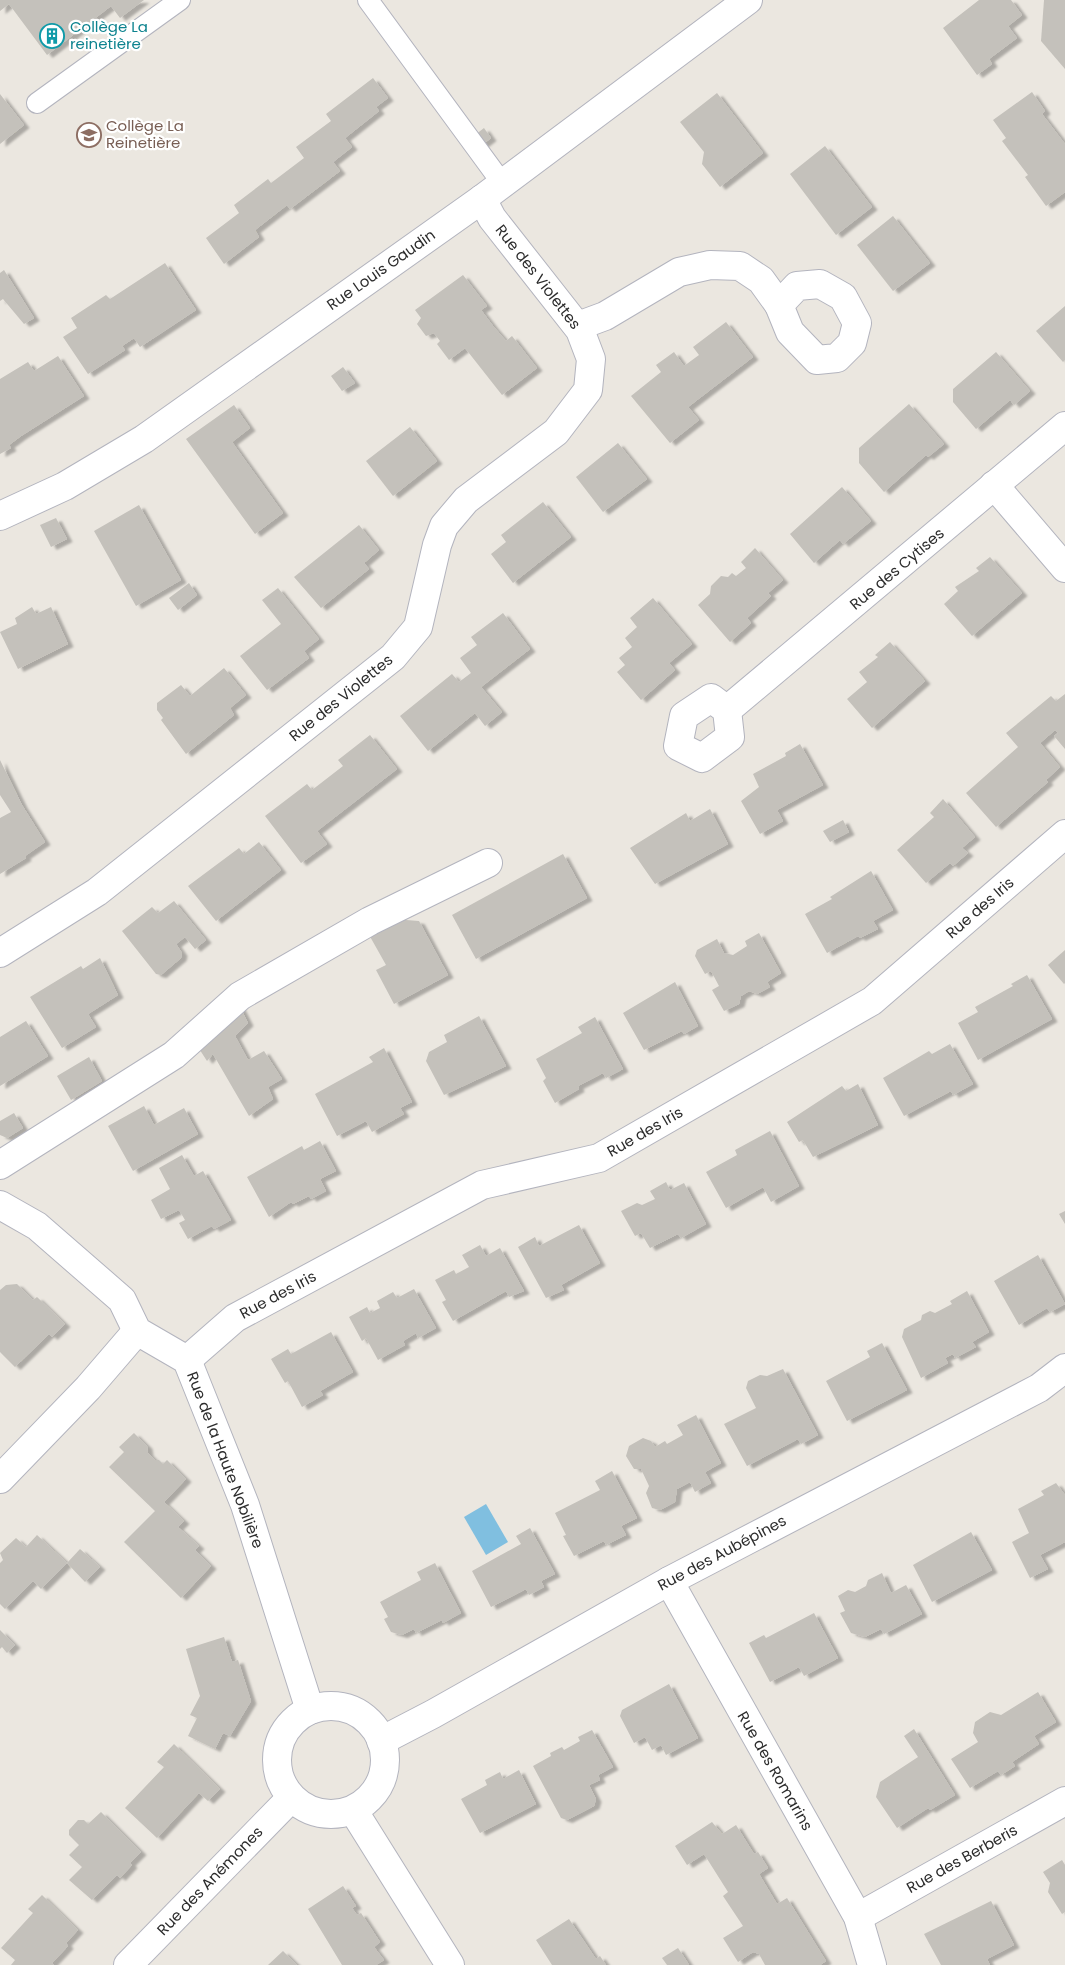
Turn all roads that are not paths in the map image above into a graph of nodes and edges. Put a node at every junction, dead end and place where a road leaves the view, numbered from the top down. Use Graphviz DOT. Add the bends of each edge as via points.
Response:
graph roads {
  1 [pos="180,0"];
  2 [pos="368,0"];
  3 [pos="748,0"];
  4 [pos="37,103"];
  5 [pos="492,191"];
  6 [pos="779,305"];
  7 [pos="578,326"];
  8 [pos="1065,426"];
  9 [pos="994,485"];
  10 [pos="0,516"];
  11 [pos="1065,568"];
  12 [pos="727,710"];
  13 [pos="1065,834"];
  14 [pos="488,863"];
  15 [pos="0,953"];
  16 [pos="0,1166"];
  17 [pos="0,1205"];
  18 [pos="137,1330"];
  19 [pos="187,1360"];
  20 [pos="1065,1368"];
  21 [pos="0,1479"];
  22 [pos="668,1581"];
  23 [pos="310,1710"];
  24 [pos="381,1741"];
  25 [pos="291,1798"];
  26 [pos="1065,1801"];
  27 [pos="353,1810"];
  28 [pos="858,1917"];
  29 [pos="128,1965"];
  30 [pos="450,1965"];
  31 [pos="872,1965"];
  1 -- 4 [label="lane"];
  2 -- 5 [label="lane"];
  3 -- 5 [label="street, Rue Louis Gaudin"];
  5 -- 7 [label="street, Rue des Violettes" via="492,218"];
  5 -- 10 [label="street, Rue Louis Gaudin" via="144,439 65,486"];
  6 -- 7 [label="street" via="760,280 740,266 710,265 679,272 605,316"];
  7 -- 15 [label="street, Rue des Violettes" via="591,359 588,390 556,432 466,500 444,526 418,627 393,657 97,892"];
  8 -- 9 [label="street, Rue des Cytises"];
  9 -- 11 [label="street"];
  9 -- 12 [label="street, Rue des Cytises"];
  13 -- 19 [label="street, Rue des Iris" via="872,1001 598,1158 482,1185 234,1318"];
  14 -- 16 [label="street" via="370,921 240,996 174,1055"];
  17 -- 18 [label="street" via="38,1226 122,1300"];
  18 -- 19 [label="street, Rue de la Haute Nobilière"];
  18 -- 21 [label="street" via="88,1388"];
  19 -- 23 [label="street, Rue de la Haute Nobilière" via="245,1505"];
  20 -- 22 [label="street, Rue des Aubépines" via="1039,1388"];
  22 -- 24 [label="street, Rue des Aubépines"];
  22 -- 28 [label="street, Rue des Romarins"];
  23 -- 24 [label="street" via="327,1706 352,1711 372,1726"];
  23 -- 25 [label="street" via="295,1719 284,1733 278,1749 279,1775"];
  24 -- 27 [label="street" via="383,1773 377,1788"];
  25 -- 27 [label="street" via="320,1814"];
  25 -- 29 [label="street, Rue des Anémones"];
  26 -- 28 [label="street, Rue des Berberis"];
  27 -- 30 [label="street"];
  28 -- 31 [label="street, Rue des Romarins"];
}
